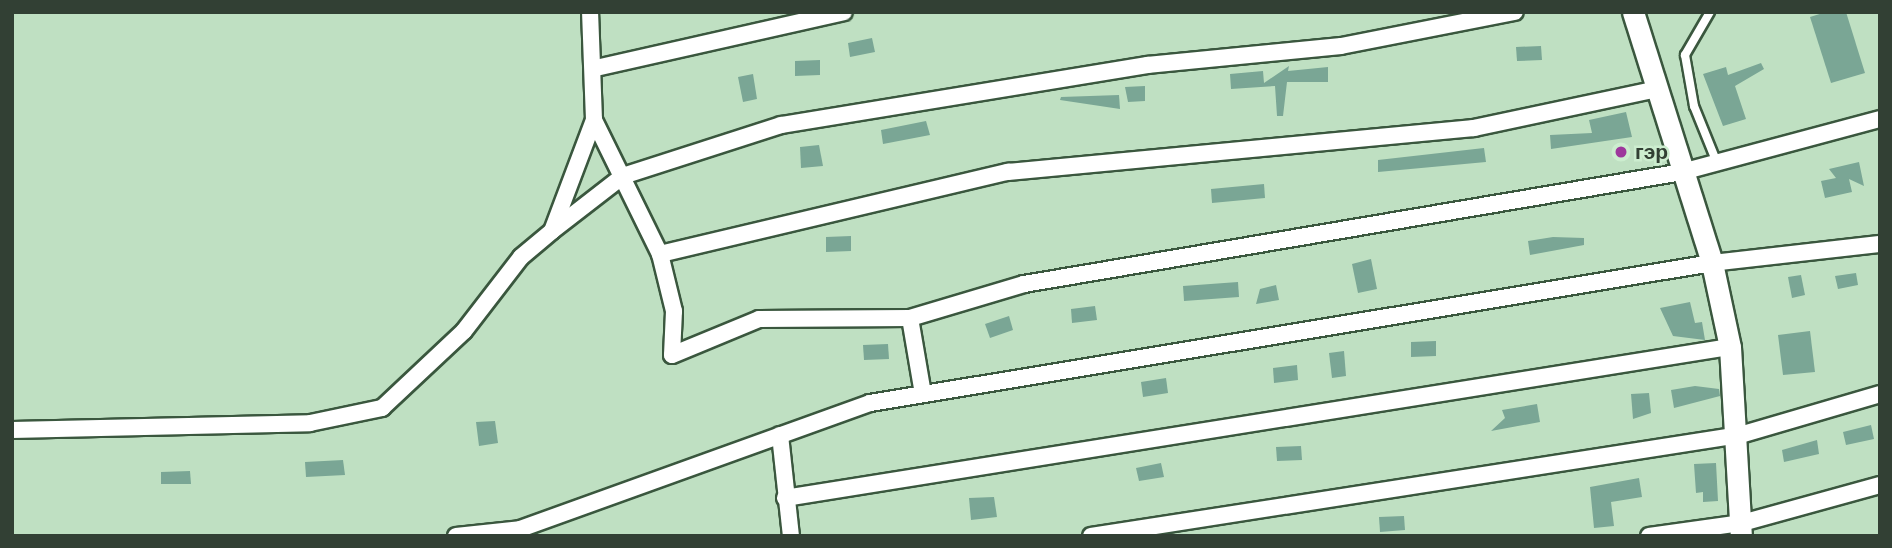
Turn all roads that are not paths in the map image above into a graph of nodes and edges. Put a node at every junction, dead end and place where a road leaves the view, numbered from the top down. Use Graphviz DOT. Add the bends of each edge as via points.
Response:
graph roads {
  1 [pos="590,12"];
  2 [pos="844,12"];
  3 [pos="1515,12"];
  4 [pos="1633,12"];
  5 [pos="1710,12"];
  6 [pos="596,68"];
  7 [pos="1658,89"];
  8 [pos="1880,119"];
  9 [pos="594,120"];
  10 [pos="1717,163"];
  11 [pos="1682,172"];
  12 [pos="622,176"];
  13 [pos="552,231"];
  14 [pos="1880,244"];
  15 [pos="660,254"];
  16 [pos="1712,263"];
  17 [pos="910,318"];
  18 [pos="1730,347"];
  19 [pos="923,394"];
  20 [pos="1880,394"];
  21 [pos="12,430"];
  22 [pos="779,435"];
  23 [pos="1740,435"];
  24 [pos="1880,485"];
  25 [pos="785,498"];
  26 [pos="1742,529"];
  27 [pos="456,536"];
  28 [pos="791,536"];
  29 [pos="1091,536"];
  30 [pos="1649,536"];
  1 -- 6 [label="street"];
  2 -- 6 [label="street"];
  3 -- 12 [label="street" via="1341,46 1147,65 794,122"];
  4 -- 7 [label="street"];
  5 -- 10 [label="lane" via="1685,55 1694,106"];
  6 -- 9 [label="street"];
  7 -- 11 [label="street"];
  7 -- 15 [label="street" via="1474,128 1007,172"];
  8 -- 10 [label="street"];
  9 -- 12 [label="street"];
  9 -- 13 [label="street"];
  10 -- 11 [label="street"];
  11 -- 16 [label="street"];
  11 -- 17 [label="street" via="1024,284"];
  12 -- 13 [label="street"];
  12 -- 15 [label="street"];
  13 -- 21 [label="street" via="521,257 464,331 382,408 310,423"];
  14 -- 16 [label="street"];
  15 -- 17 [label="street" via="674,311 672,355 759,319"];
  16 -- 18 [label="street"];
  16 -- 19 [label="street"];
  17 -- 19 [label="street"];
  18 -- 23 [label="street"];
  18 -- 25 [label="street"];
  19 -- 22 [label="street" via="870,403"];
  20 -- 23 [label="street"];
  22 -- 25 [label="street"];
  22 -- 27 [label="street" via="520,529"];
  23 -- 26 [label="street"];
  23 -- 29 [label="street"];
  24 -- 26 [label="street"];
  25 -- 28 [label="street"];
  26 -- 30 [label="street"];
}
